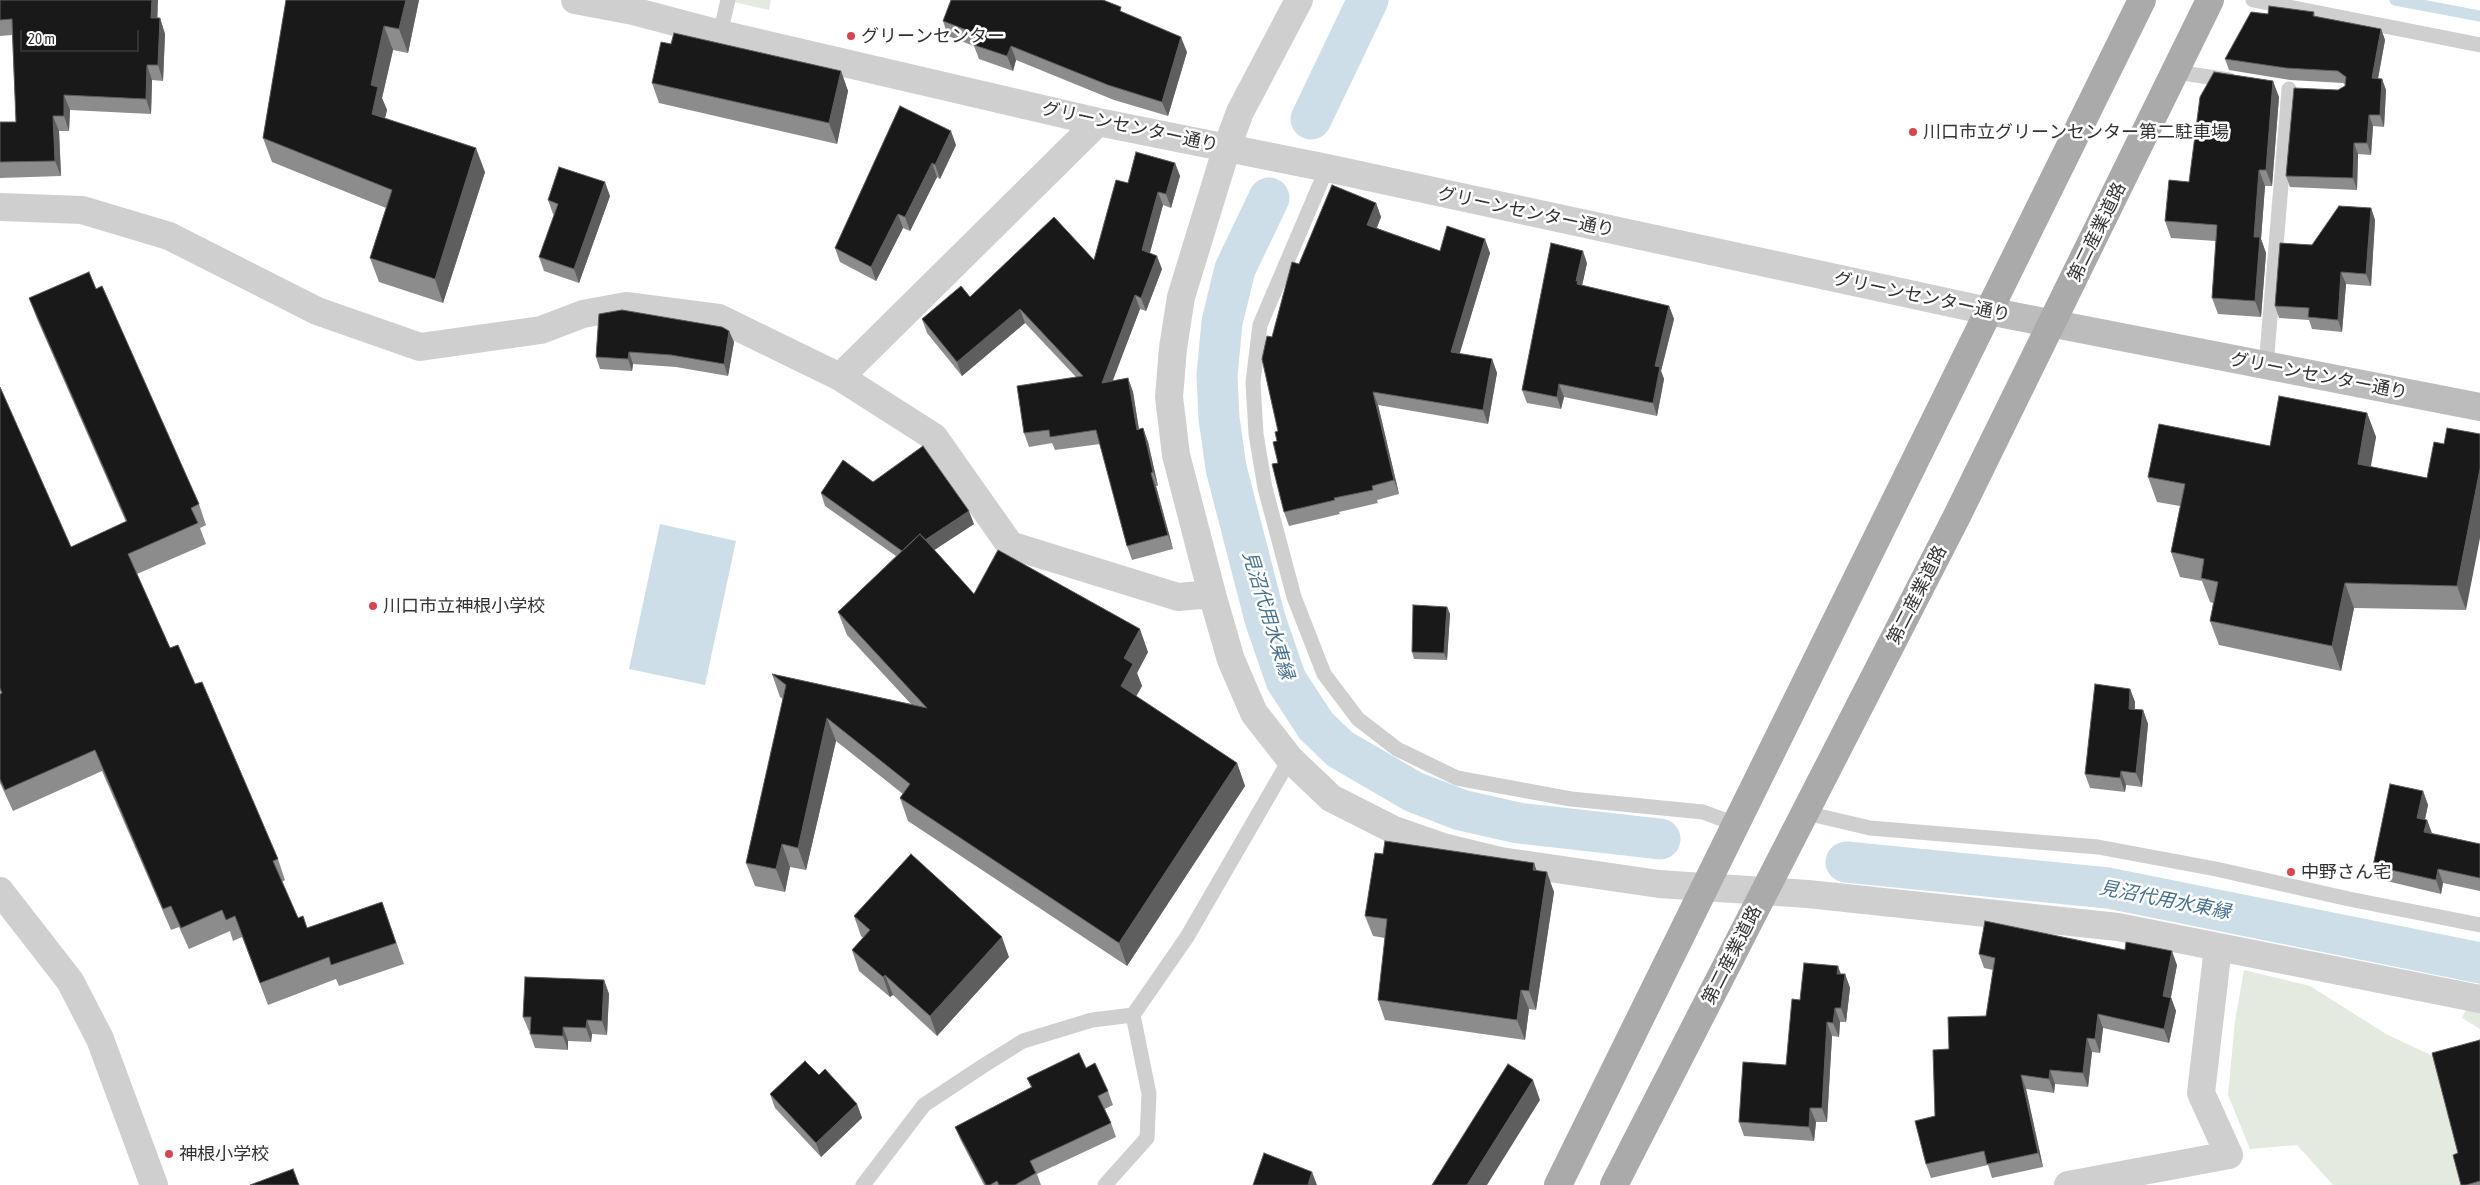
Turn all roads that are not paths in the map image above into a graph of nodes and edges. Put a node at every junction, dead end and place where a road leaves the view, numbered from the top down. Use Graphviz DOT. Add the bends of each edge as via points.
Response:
graph roads {
  1 [pos="575,0"];
  2 [pos="728,0"];
  3 [pos="1299,0"];
  4 [pos="2142,0"];
  5 [pos="2210,0"];
  6 [pos="2253,0"];
  7 [pos="634,6"];
  8 [pos="720,34"];
  9 [pos="2480,45"];
  10 [pos="2176,72"];
  11 [pos="2242,82"];
  12 [pos="2270,86"];
  13 [pos="2289,90"];
  14 [pos="2307,90"];
  15 [pos="1098,122"];
  16 [pos="1228,147"];
  17 [pos="1327,168"];
  18 [pos="0,207"];
  19 [pos="1988,311"];
  20 [pos="2052,324"];
  21 [pos="2266,366"];
  22 [pos="840,377"];
  23 [pos="2480,407"];
  24 [pos="1212,594"];
  25 [pos="1290,759"];
  26 [pos="1806,813"];
  27 [pos="1735,824"];
  28 [pos="1703,888"];
  29 [pos="1765,890"];
  30 [pos="0,891"];
  31 [pos="2480,925"];
  32 [pos="2218,947"];
  33 [pos="2480,999"];
  34 [pos="1133,1015"];
  35 [pos="154,1185"];
  36 [pos="863,1185"];
  37 [pos="1105,1185"];
  38 [pos="1558,1185"];
  39 [pos="1614,1185"];
  40 [pos="2068,1185"];
  1 -- 7 [label="street, グリーンセンター通り"];
  2 -- 8 [label="lane"];
  3 -- 16 [label="street" via="1240,112"];
  4 -- 19 [label="main road"];
  5 -- 10 [label="main road, 第二産業道路"];
  6 -- 9 [label="lane"];
  7 -- 8 [label="street, グリーンセンター通り"];
  8 -- 15 [label="street, グリーンセンター通り"];
  10 -- 11 [label="lane"];
  10 -- 20 [label="main road, 第二産業道路"];
  12 -- 13 [label="lane"];
  13 -- 14 [label="lane"];
  13 -- 21 [label="lane"];
  15 -- 16 [label="street, グリーンセンター通り"];
  15 -- 22 [label="street"];
  16 -- 17 [label="street, グリーンセンター通り"];
  16 -- 24 [label="street" via="1182,297 1169,397 1176,455"];
  17 -- 19 [label="street, グリーンセンター通り"];
  17 -- 27 [label="lane" via="1260,325 1253,382 1256,434 1265,488 1294,597 1324,674 1358,719 1397,749 1457,778 1571,798 1703,812"];
  18 -- 22 [label="street" via="82,210 169,236 317,311 420,347 541,330 583,314 626,306 719,318"];
  19 -- 20 [label="main road, グリーンセンター通り"];
  19 -- 27 [label="main road"];
  20 -- 21 [label="main road, グリーンセンター通り"];
  20 -- 26 [label="main road, 第二産業道路"];
  21 -- 23 [label="main road, グリーンセンター通り"];
  22 -- 24 [label="street" via="934,437 1010,545 1178,597"];
  24 -- 25 [label="street" via="1231,660 1254,713"];
  25 -- 28 [label="street" via="1332,798 1394,830 1442,846 1501,861"];
  25 -- 34 [label="lane" via="1187,937"];
  26 -- 29 [label="main road, 第二産業道路"];
  26 -- 31 [label="lane" via="1870,828 2098,848 2216,869"];
  27 -- 28 [label="main road"];
  28 -- 29 [label="street"];
  28 -- 38 [label="main road"];
  29 -- 32 [label="street" via="2118,927"];
  29 -- 39 [label="main road, 第二産業道路"];
  30 -- 35 [label="street" via="70,980 100,1039"];
  32 -- 33 [label="street"];
  32 -- 40 [label="street" via="2201,1094 2228,1154"];
  34 -- 36 [label="lane" via="1092,1020 1023,1041 983,1066 924,1105"];
  34 -- 37 [label="lane" via="1149,1094 1147,1138"];
}
